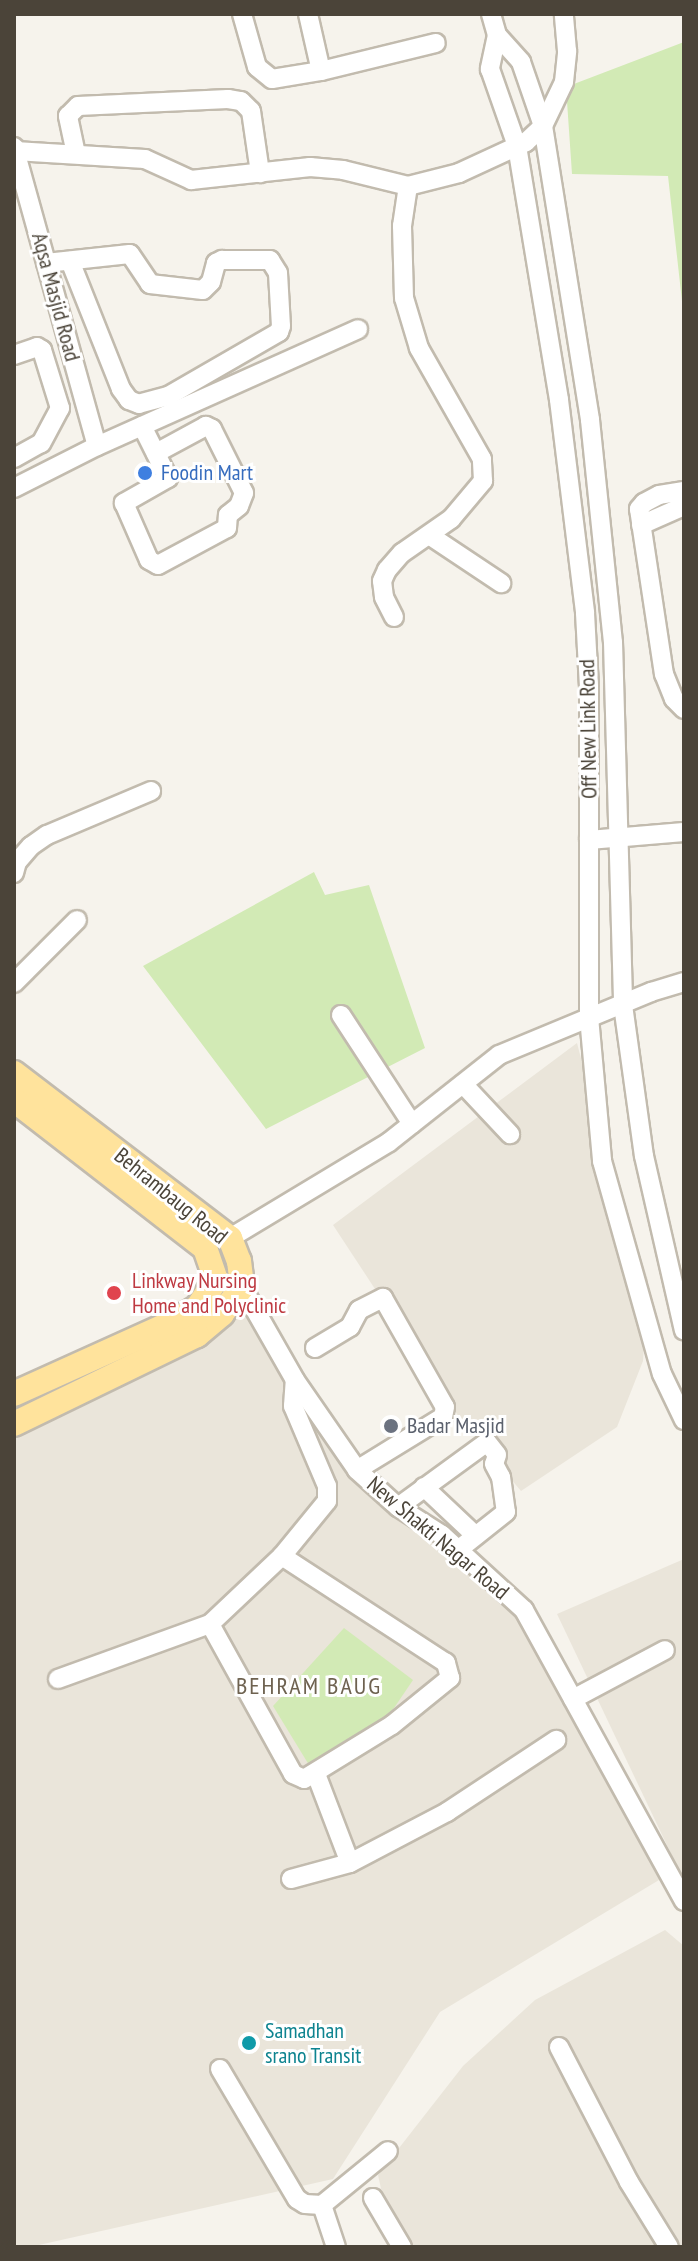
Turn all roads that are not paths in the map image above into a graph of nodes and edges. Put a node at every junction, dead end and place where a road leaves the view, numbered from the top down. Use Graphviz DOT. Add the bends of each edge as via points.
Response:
graph roads {
  1 [pos="242,14"];
  2 [pos="308,14"];
  3 [pos="491,14"];
  4 [pos="564,14"];
  5 [pos="497,35"];
  6 [pos="436,43"];
  7 [pos="321,71"];
  8 [pos="543,126"];
  9 [pos="517,146"];
  10 [pos="15,149"];
  11 [pos="76,154"];
  12 [pos="260,173"];
  13 [pos="408,186"];
  14 [pos="20,188"];
  15 [pos="70,261"];
  16 [pos="46,263"];
  17 [pos="358,329"];
  18 [pos="70,349"];
  19 [pos="14,355"];
  20 [pos="46,356"];
  21 [pos="194,381"];
  22 [pos="203,399"];
  23 [pos="142,426"];
  24 [pos="97,446"];
  25 [pos="156,453"];
  26 [pos="14,458"];
  27 [pos="14,488"];
  28 [pos="684,491"];
  29 [pos="684,506"];
  30 [pos="641,525"];
  31 [pos="429,535"];
  32 [pos="501,583"];
  33 [pos="394,617"];
  34 [pos="684,709"];
  35 [pos="151,791"];
  36 [pos="684,832"];
  37 [pos="618,839"];
  38 [pos="589,840"];
  39 [pos="14,873"];
  40 [pos="77,920"];
  41 [pos="684,982"];
  42 [pos="14,983"];
  43 [pos="623,1005"];
  44 [pos="341,1015"];
  45 [pos="589,1017"];
  46 [pos="14,1073"];
  47 [pos="463,1084"];
  48 [pos="14,1100"];
  49 [pos="412,1124"];
  50 [pos="510,1134"];
  51 [pos="230,1238"];
  52 [pos="216,1280"];
  53 [pos="242,1287"];
  54 [pos="684,1330"];
  55 [pos="315,1348"];
  56 [pos="295,1380"];
  57 [pos="14,1394"];
  58 [pos="684,1420"];
  59 [pos="14,1424"];
  60 [pos="357,1470"];
  61 [pos="424,1487"];
  62 [pos="398,1507"];
  63 [pos="476,1536"];
  64 [pos="458,1550"];
  65 [pos="282,1556"];
  66 [pos="210,1624"];
  67 [pos="665,1650"];
  68 [pos="58,1679"];
  69 [pos="573,1699"];
  70 [pos="556,1740"];
  71 [pos="316,1774"];
  72 [pos="350,1863"];
  73 [pos="291,1879"];
  74 [pos="684,1901"];
  75 [pos="559,2047"];
  76 [pos="220,2069"];
  77 [pos="388,2151"];
  78 [pos="373,2198"];
  79 [pos="322,2205"];
  80 [pos="336,2247"];
  81 [pos="402,2247"];
  82 [pos="669,2247"];
  1 -- 7 [label="street" via="261,73 281,79"];
  2 -- 7 [label="street"];
  3 -- 5 [label="street, Off New Link Road"];
  4 -- 8 [label="street" via="564,82"];
  5 -- 8 [label="street, Off New Link Road" via="521,62"];
  5 -- 9 [label="street, Off New Link Road" via="490,69"];
  6 -- 7 [label="street"];
  8 -- 9 [label="street"];
  8 -- 37 [label="street, Off New Link Road" via="601,509 613,642"];
  9 -- 13 [label="street" via="459,173"];
  9 -- 38 [label="street, Off New Link Road" via="559,400 585,613"];
  10 -- 11 [label="street"];
  10 -- 14 [label="street, Aqsa Masjid Road"];
  11 -- 12 [label="street" via="145,159 191,180"];
  11 -- 12 [label="street" via="68,116 78,106 228,99 241,101 251,111"];
  12 -- 13 [label="street" via="310,167"];
  13 -- 31 [label="street" via="402,226 404,298 419,348 482,459 483,481 451,519"];
  14 -- 16 [label="street, Aqsa Masjid Road"];
  15 -- 16 [label="street"];
  15 -- 21 [label="street" via="129,400 139,404 168,396"];
  15 -- 21 [label="street" via="130,254 150,284 203,290 222,260 270,260 278,273 279,332"];
  16 -- 18 [label="street, Aqsa Masjid Road"];
  17 -- 22 [label="street"];
  18 -- 20 [label="street"];
  18 -- 24 [label="street, Aqsa Masjid Road"];
  19 -- 20 [label="street" via="37,347"];
  20 -- 26 [label="street" via="60,408 41,443"];
  21 -- 22 [label="street"];
  22 -- 23 [label="street"];
  23 -- 24 [label="street"];
  23 -- 25 [label="street"];
  24 -- 27 [label="street"];
  25 -- 25 [label="street" via="168,478 124,503 149,560 158,565 227,528 228,515 244,493 206,426"];
  28 -- 30 [label="street" via="644,503 639,509"];
  29 -- 30 [label="street"];
  30 -- 34 [label="street" via="664,674"];
  31 -- 32 [label="street"];
  31 -- 33 [label="street" via="402,553 382,581"];
  35 -- 39 [label="street" via="47,835 24,854"];
  36 -- 37 [label="street"];
  37 -- 38 [label="street"];
  37 -- 43 [label="street, Off New Link Road"];
  38 -- 45 [label="street, Off New Link Road"];
  40 -- 42 [label="street"];
  41 -- 43 [label="street"];
  43 -- 45 [label="street"];
  43 -- 54 [label="street, Off New Link Road" via="644,1156"];
  44 -- 49 [label="street"];
  45 -- 47 [label="street" via="499,1055"];
  45 -- 58 [label="street, Off New Link Road" via="602,1161 662,1374"];
  46 -- 51 [label="main road, Behrambaug Road"];
  47 -- 49 [label="street"];
  47 -- 50 [label="street"];
  48 -- 52 [label="main road, Behrambaug Road" via="205,1248"];
  49 -- 51 [label="street"];
  51 -- 53 [label="main road, Behrambaug Road"];
  52 -- 53 [label="street"];
  52 -- 57 [label="main road, Behrambaug Road" via="198,1307 171,1323"];
  53 -- 56 [label="street, New Shakti Nagar Road"];
  53 -- 59 [label="main road" via="197,1335"];
  55 -- 60 [label="street" via="350,1327 359,1310 383,1298 445,1407 443,1417"];
  56 -- 60 [label="street, New Shakti Nagar Road"];
  56 -- 65 [label="street" via="293,1406 328,1493"];
  60 -- 62 [label="street, New Shakti Nagar Road"];
  61 -- 62 [label="street"];
  61 -- 63 [label="street"];
  61 -- 63 [label="street" via="487,1442 497,1455 494,1464 506,1512"];
  62 -- 64 [label="street, New Shakti Nagar Road"];
  63 -- 64 [label="street"];
  64 -- 69 [label="street, New Shakti Nagar Road" via="524,1610"];
  65 -- 66 [label="street"];
  65 -- 71 [label="street" via="450,1670 450,1678 392,1725"];
  66 -- 68 [label="street"];
  66 -- 71 [label="street" via="293,1774 304,1779"];
  67 -- 69 [label="street"];
  69 -- 74 [label="street, New Shakti Nagar Road"];
  70 -- 72 [label="street" via="447,1812"];
  71 -- 72 [label="street"];
  72 -- 73 [label="street"];
  75 -- 82 [label="street"];
  76 -- 79 [label="street" via="297,2199"];
  77 -- 79 [label="street"];
  78 -- 81 [label="street"];
  79 -- 80 [label="street"];
}
